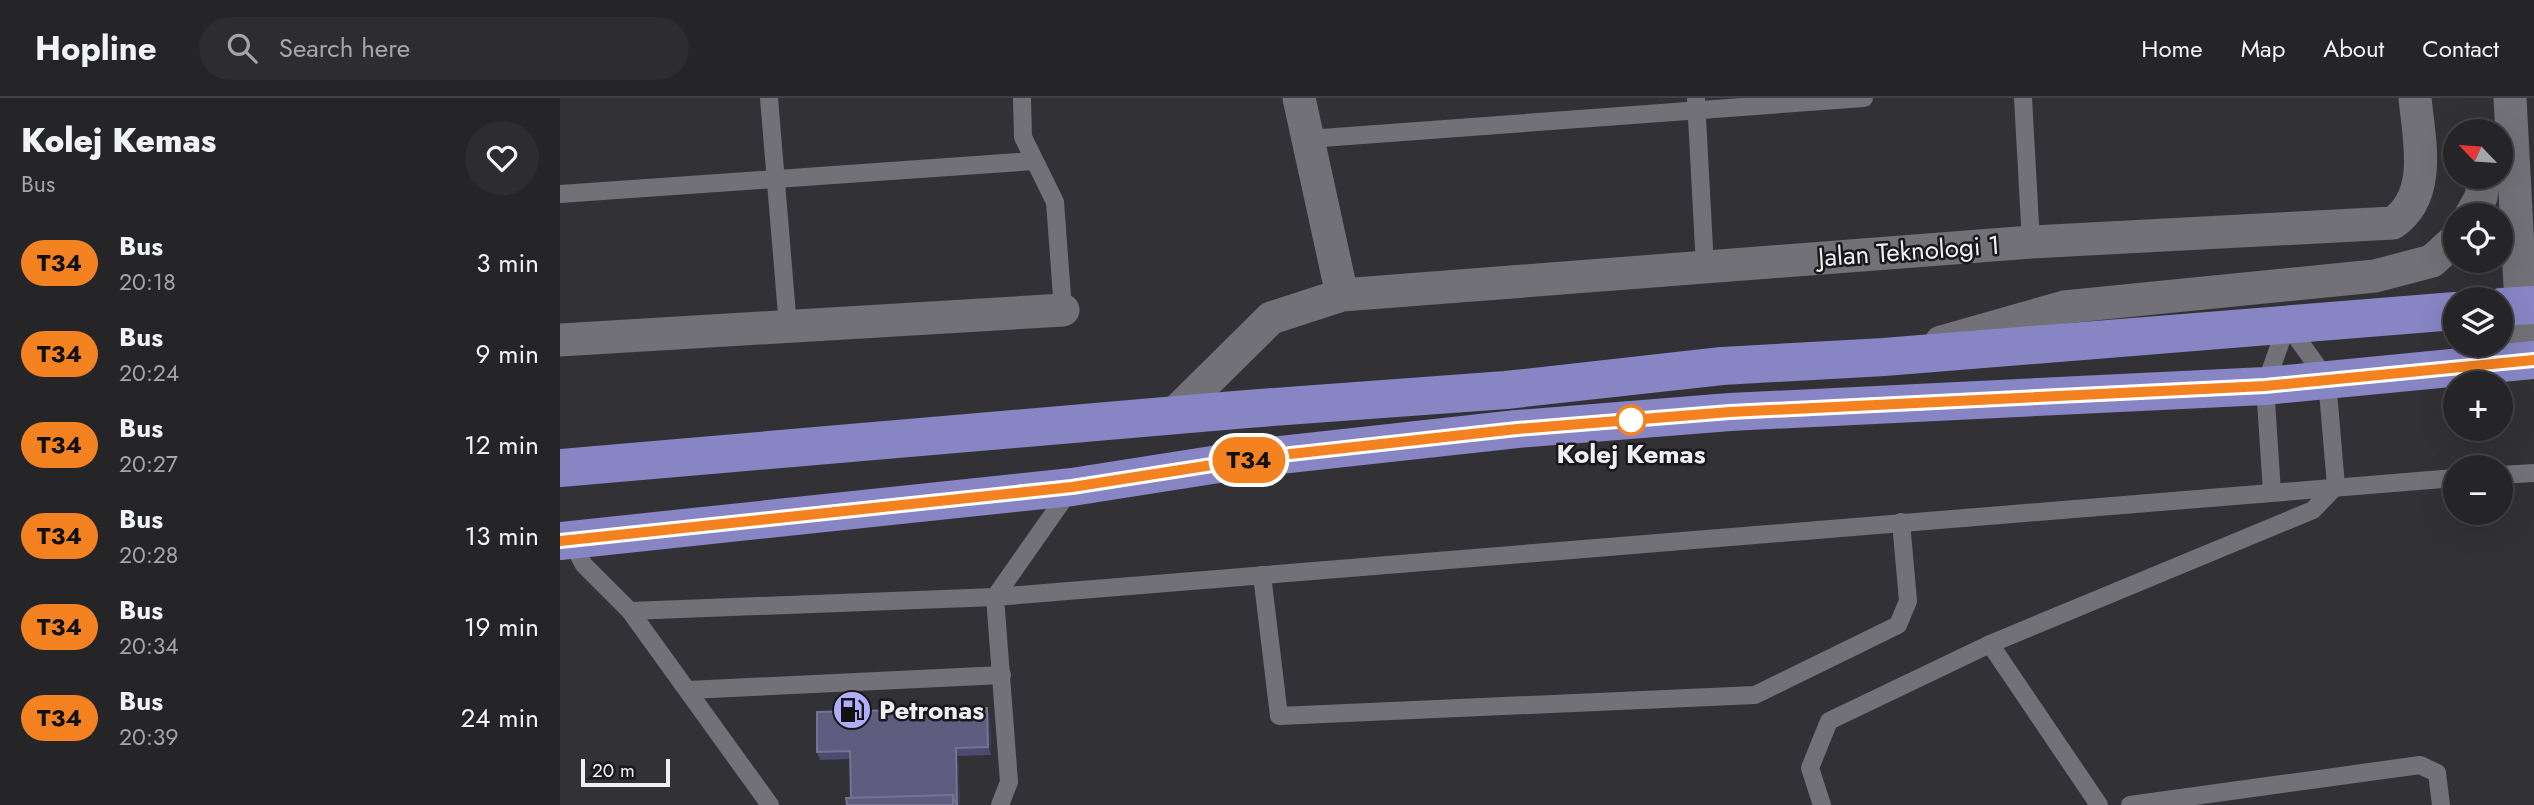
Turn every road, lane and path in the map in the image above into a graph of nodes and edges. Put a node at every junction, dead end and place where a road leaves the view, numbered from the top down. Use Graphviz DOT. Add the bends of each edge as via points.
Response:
graph roads {
  1 [pos="769,98"];
  2 [pos="1022,98"];
  3 [pos="1299,98"];
  4 [pos="1864,98"];
  5 [pos="2023,98"];
  6 [pos="2415,98"];
  7 [pos="2496,98"];
  8 [pos="2510,98"];
  9 [pos="2524,98"];
  10 [pos="1696,104"];
  11 [pos="2493,119"];
  12 [pos="1308,139"];
  13 [pos="2534,139"];
  14 [pos="1034,161"];
  15 [pos="776,179"];
  16 [pos="560,194"];
  17 [pos="2031,242"];
  18 [pos="2443,251"];
  19 [pos="1704,267"];
  20 [pos="1342,295"];
  21 [pos="2518,306"];
  22 [pos="1063,310"];
  23 [pos="2443,312"];
  24 [pos="2287,324"];
  25 [pos="788,327"];
  26 [pos="560,341"];
  27 [pos="1884,358"];
  28 [pos="2529,360"];
  29 [pos="2327,380"];
  30 [pos="2265,386"];
  31 [pos="1171,417"];
  32 [pos="560,468"];
  33 [pos="2534,473"];
  34 [pos="2513,474"];
  35 [pos="2443,479"];
  36 [pos="2336,486"];
  37 [pos="1072,487"];
  38 [pos="2272,492"];
  39 [pos="1901,522"];
  40 [pos="565,541"];
  41 [pos="1262,575"];
  42 [pos="995,597"];
  43 [pos="630,611"];
  44 [pos="1990,644"];
  45 [pos="1002,675"];
  46 [pos="688,690"];
  47 [pos="770,805"];
  48 [pos="1000,805"];
  49 [pos="1822,805"];
  50 [pos="2099,805"];
  51 [pos="2130,805"];
  52 [pos="2441,805"];
  1 -- 15 [label="lane"];
  2 -- 14 [label="lane" via="1023,137"];
  3 -- 12 [label="street"];
  4 -- 10 [label="lane"];
  5 -- 17 [label="lane"];
  6 -- 17 [label="street, Jalan Teknologi 1" via="2420,168 2413,204 2393,223"];
  7 -- 11 [label="street"];
  8 -- 21 [label="street"];
  9 -- 13 [label="street"];
  10 -- 12 [label="lane"];
  10 -- 19 [label="lane"];
  12 -- 20 [label="street"];
  14 -- 15 [label="lane"];
  14 -- 22 [label="lane" via="1055,202"];
  15 -- 16 [label="lane"];
  15 -- 25 [label="lane"];
  17 -- 19 [label="street, Jalan Teknologi 1"];
  18 -- 27 [label="street" via="2432,261 2375,275 2064,307"];
  19 -- 20 [label="street, Jalan Teknologi 1"];
  20 -- 31 [label="street, Jalan Teknologi 1" via="1271,318"];
  21 -- 28 [label="street"];
  22 -- 25 [label="street"];
  23 -- 24 [label="highway"];
  24 -- 27 [label="highway"];
  24 -- 29 [label="lane"];
  24 -- 30 [label="lane"];
  25 -- 26 [label="street"];
  27 -- 31 [label="highway" via="1722,366 1506,390"];
  28 -- 29 [label="highway"];
  29 -- 30 [label="highway"];
  29 -- 36 [label="lane"];
  30 -- 37 [label="highway" via="1730,412 1517,429 1263,457"];
  30 -- 38 [label="lane"];
  31 -- 32 [label="highway"];
  33 -- 34 [label="lane"];
  35 -- 36 [label="lane"];
  36 -- 38 [label="lane"];
  36 -- 44 [label="lane" via="2313,510"];
  37 -- 40 [label="highway"];
  37 -- 42 [label="lane"];
  38 -- 39 [label="lane"];
  39 -- 41 [label="lane"];
  39 -- 41 [label="lane" via="1908,601 1898,625 1755,695 1279,716"];
  40 -- 43 [label="lane"];
  41 -- 42 [label="lane"];
  42 -- 43 [label="lane"];
  42 -- 45 [label="lane"];
  43 -- 46 [label="lane"];
  44 -- 49 [label="lane" via="1829,721 1810,768"];
  44 -- 50 [label="lane"];
  45 -- 46 [label="lane"];
  45 -- 48 [label="lane" via="1009,782"];
  46 -- 47 [label="lane"];
  51 -- 52 [label="lane" via="2420,765 2437,773"];
}
